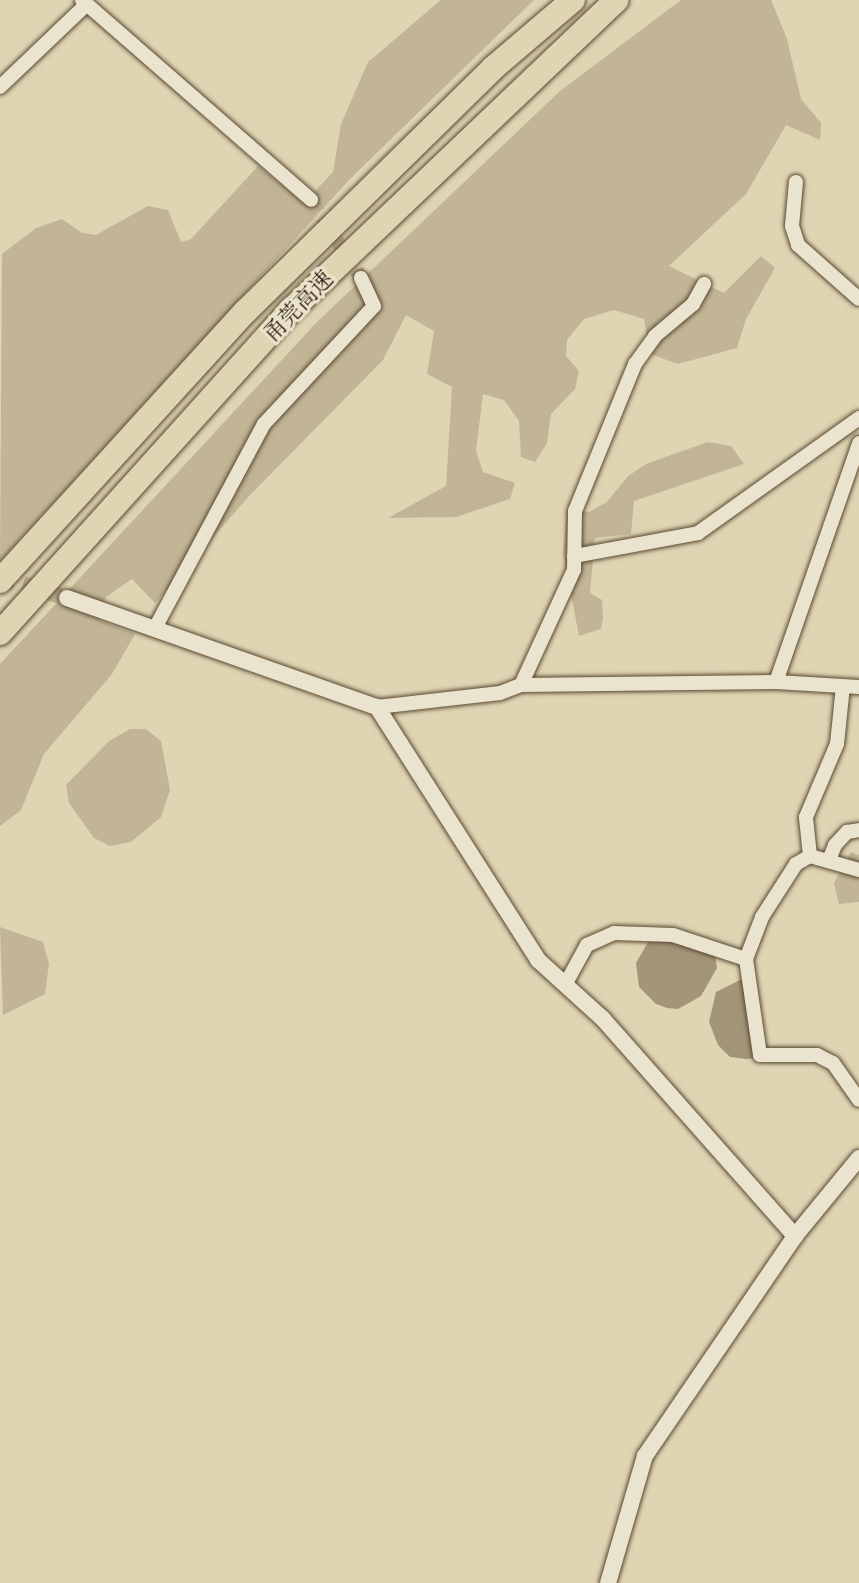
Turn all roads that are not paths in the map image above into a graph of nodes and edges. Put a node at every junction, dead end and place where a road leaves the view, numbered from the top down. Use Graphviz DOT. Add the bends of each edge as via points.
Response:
graph roads {
  1 [pos="573,0"];
  2 [pos="617,0"];
  3 [pos="84,2"];
  4 [pos="0,87"];
  5 [pos="796,182"];
  6 [pos="311,200"];
  7 [pos="361,278"];
  8 [pos="704,284"];
  9 [pos="859,299"];
  10 [pos="859,418"];
  11 [pos="859,443"];
  12 [pos="574,556"];
  13 [pos="0,581"];
  14 [pos="67,598"];
  15 [pos="155,628"];
  16 [pos="0,633"];
  17 [pos="776,682"];
  18 [pos="521,685"];
  19 [pos="843,686"];
  20 [pos="859,687"];
  21 [pos="377,707"];
  22 [pos="859,830"];
  23 [pos="810,856"];
  24 [pos="829,860"];
  25 [pos="859,870"];
  26 [pos="746,959"];
  27 [pos="565,985"];
  28 [pos="859,1100"];
  29 [pos="859,1158"];
  30 [pos="795,1236"];
  31 [pos="608,1583"];
  1 -- 13 [label="highway, 甬莞高速" via="493,68 246,311"];
  2 -- 16 [label="highway, 甬莞高速" via="292,309"];
  3 -- 4 [label="street"];
  3 -- 6 [label="street"];
  5 -- 9 [label="street" via="792,226 798,245"];
  7 -- 15 [label="street" via="374,306 264,424"];
  8 -- 12 [label="street" via="693,304 655,336 635,364 575,511"];
  10 -- 12 [label="street" via="698,533"];
  11 -- 17 [label="street"];
  12 -- 18 [label="street" via="574,570"];
  14 -- 15 [label="street"];
  15 -- 21 [label="street"];
  17 -- 18 [label="street"];
  17 -- 19 [label="street"];
  18 -- 21 [label="street" via="500,693"];
  19 -- 20 [label="street"];
  19 -- 23 [label="street" via="837,744 806,817"];
  21 -- 27 [label="street" via="538,960"];
  22 -- 24 [label="street" via="847,832"];
  23 -- 24 [label="street"];
  23 -- 26 [label="street" via="796,864 783,883"];
  24 -- 25 [label="street"];
  26 -- 27 [label="street" via="673,935 614,933 587,945"];
  26 -- 28 [label="street" via="760,1055 817,1055 833,1063"];
  27 -- 30 [label="street" via="603,1019"];
  29 -- 30 [label="street"];
  30 -- 31 [label="street" via="645,1456"];
}
